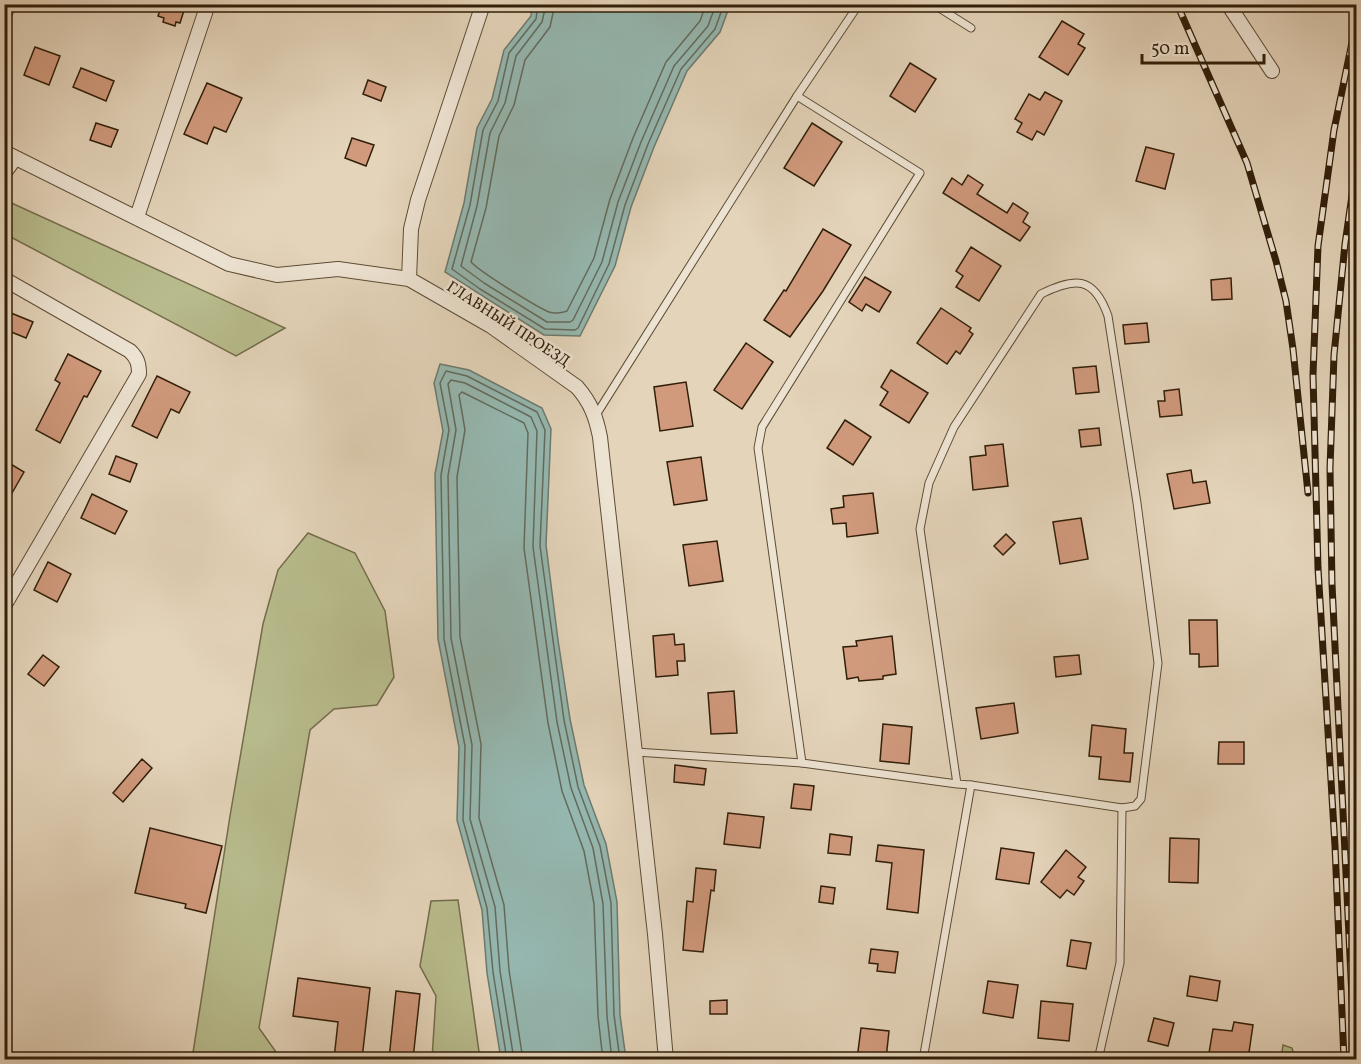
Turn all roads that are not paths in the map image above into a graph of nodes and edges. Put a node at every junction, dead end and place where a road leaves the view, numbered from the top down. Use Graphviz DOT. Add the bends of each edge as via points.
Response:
graph roads {
  1 [pos="9,4"];
  2 [pos="208,4"];
  3 [pos="483,4"];
  4 [pos="859,4"];
  5 [pos="933,4"];
  6 [pos="1228,4"];
  7 [pos="4,15"];
  8 [pos="971,28"];
  9 [pos="1272,71"];
  10 [pos="796,96"];
  11 [pos="4,152"];
  12 [pos="19,159"];
  13 [pos="4,178"];
  14 [pos="137,218"];
  15 [pos="4,279"];
  16 [pos="409,279"];
  17 [pos="596,415"];
  18 [pos="4,606"];
  19 [pos="636,752"];
  20 [pos="801,762"];
  21 [pos="957,784"];
  22 [pos="971,785"];
  23 [pos="1122,808"];
  24 [pos="666,1059"];
  25 [pos="923,1059"];
  26 [pos="1098,1059"];
  1 -- 7 [label="street"];
  2 -- 14 [label="street"];
  3 -- 16 [label="street" via="418,200 411,229"];
  4 -- 10 [label="lane"];
  5 -- 8 [label="lane"];
  6 -- 9 [label="street"];
  10 -- 17 [label="lane"];
  10 -- 20 [label="lane" via="920,173 762,427 758,448"];
  11 -- 12 [label="street"];
  12 -- 13 [label="lane"];
  12 -- 14 [label="street"];
  14 -- 16 [label="street" via="238,267 277,275 338,269"];
  15 -- 18 [label="street" via="130,351 136,357 139,374"];
  16 -- 17 [label="street, ГЛАВНЫЙ ПРОЕЗД" via="491,326 577,387"];
  17 -- 19 [label="street"];
  19 -- 20 [label="lane"];
  19 -- 24 [label="street"];
  20 -- 21 [label="lane"];
  21 -- 22 [label="lane"];
  21 -- 23 [label="lane" via="920,529 928,483 954,427 1041,294 1062,284 1077,283 1102,298 1108,316 1158,663 1141,799 1134,806"];
  22 -- 23 [label="lane"];
  22 -- 25 [label="lane"];
  23 -- 26 [label="lane" via="1120,963"];
}
